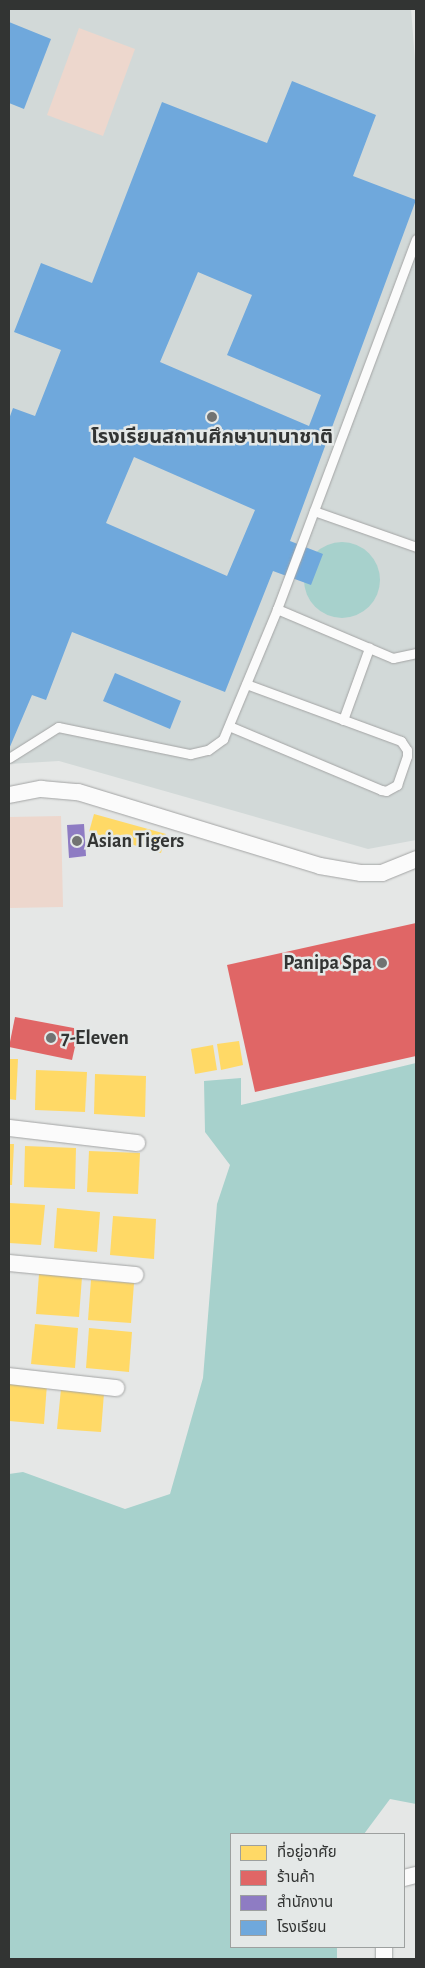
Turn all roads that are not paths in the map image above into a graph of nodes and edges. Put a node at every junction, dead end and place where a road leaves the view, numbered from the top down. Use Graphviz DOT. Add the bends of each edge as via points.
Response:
graph roads {
  1 [pos="416,239"];
  2 [pos="314,511"];
  3 [pos="416,547"];
  4 [pos="277,609"];
  5 [pos="369,648"];
  6 [pos="416,653"];
  7 [pos="246,684"];
  8 [pos="343,720"];
  9 [pos="229,726"];
  10 [pos="9,758"];
  11 [pos="9,795"];
  12 [pos="416,859"];
  13 [pos="9,1128"];
  14 [pos="137,1143"];
  15 [pos="9,1263"];
  16 [pos="135,1275"];
  17 [pos="9,1376"];
  18 [pos="116,1388"];
  1 -- 2 [label="lane"];
  2 -- 3 [label="lane"];
  2 -- 4 [label="lane"];
  4 -- 5 [label="lane"];
  4 -- 7 [label="lane"];
  5 -- 6 [label="lane" via="393,658"];
  5 -- 8 [label="lane"];
  7 -- 8 [label="lane"];
  7 -- 9 [label="lane"];
  8 -- 9 [label="lane" via="401,741 407,756 397,785 381,790"];
  9 -- 10 [label="lane" via="223,739 208,750 190,754 58,727"];
  11 -- 12 [label="street" via="41,789 78,792 320,866 344,870 382,873"];
  13 -- 14 [label="street"];
  15 -- 16 [label="street"];
  17 -- 18 [label="street"];
}
